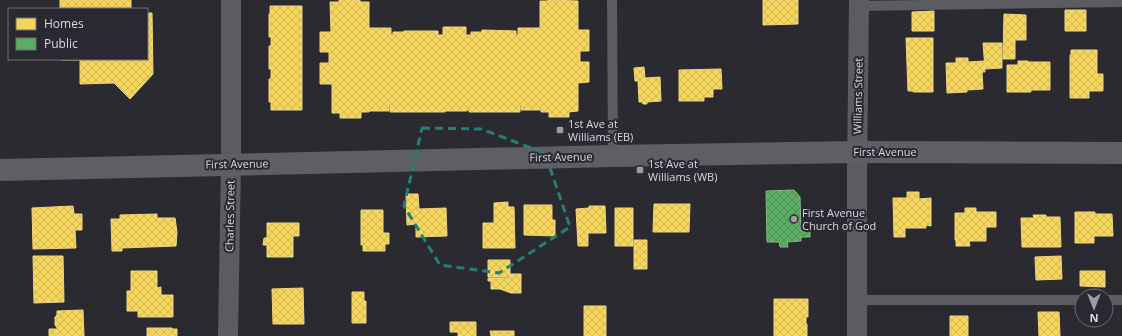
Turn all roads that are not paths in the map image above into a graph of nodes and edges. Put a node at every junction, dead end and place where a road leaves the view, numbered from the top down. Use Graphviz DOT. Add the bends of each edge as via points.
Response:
graph roads {
  1 [pos="231,0"];
  2 [pos="612,0"];
  3 [pos="1122,2"];
  4 [pos="859,3"];
  5 [pos="857,152"];
  6 [pos="1122,153"];
  7 [pos="613,156"];
  8 [pos="231,164"];
  9 [pos="0,170"];
  10 [pos="857,300"];
  11 [pos="1074,300"];
  12 [pos="228,336"];
  13 [pos="858,336"];
  1 -- 8 [label="street, Charles Street"];
  2 -- 7 [label="lane"];
  3 -- 4 [label="lane"];
  4 -- 5 [label="street, Williams Street"];
  5 -- 6 [label="street, First Avenue"];
  5 -- 7 [label="street, First Avenue"];
  5 -- 10 [label="street, Williams Street"];
  7 -- 8 [label="street, First Avenue"];
  8 -- 9 [label="street, First Avenue"];
  8 -- 12 [label="street, Charles Street"];
  10 -- 11 [label="lane"];
  10 -- 13 [label="street, Williams Street"];
}
